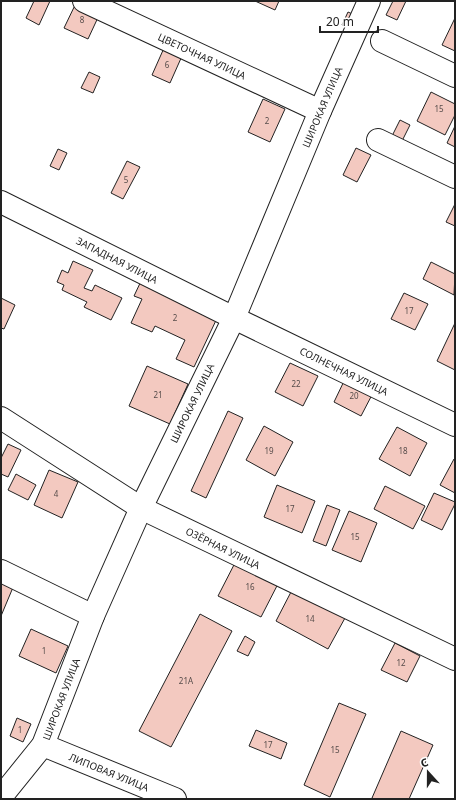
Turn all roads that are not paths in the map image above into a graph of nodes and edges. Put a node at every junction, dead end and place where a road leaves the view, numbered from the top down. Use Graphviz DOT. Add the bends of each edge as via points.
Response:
graph roads {
  1 [pos="84,1"];
  2 [pos="369,1"];
  3 [pos="382,41"];
  4 [pos="455,76"];
  5 [pos="320,111"];
  6 [pos="378,140"];
  7 [pos="455,177"];
  8 [pos="1,202"];
  9 [pos="234,318"];
  10 [pos="1,418"];
  11 [pos="455,425"];
  12 [pos="141,508"];
  13 [pos="1,571"];
  14 [pos="93,616"];
  15 [pos="455,659"];
  16 [pos="43,745"];
  17 [pos="1,796"];
  18 [pos="175,799"];
  1 -- 5 [label="street, ЦВЕТОЧНАЯ УЛИЦА"];
  2 -- 5 [label="street, ШИРОКАЯ УЛИЦА"];
  3 -- 4 [label="street"];
  5 -- 9 [label="street, ШИРОКАЯ УЛИЦА"];
  6 -- 7 [label="street"];
  8 -- 9 [label="street, ЗАПАДНАЯ УЛИЦА"];
  9 -- 11 [label="street, СОЛНЕЧНАЯ УЛИЦА"];
  9 -- 12 [label="street, ШИРОКАЯ УЛИЦА"];
  10 -- 12 [label="street, ОЗЁРНАЯ УЛИЦА"];
  12 -- 14 [label="street, ШИРОКАЯ УЛИЦА"];
  12 -- 15 [label="street, ОЗЁРНАЯ УЛИЦА"];
  13 -- 14 [label="street"];
  14 -- 16 [label="street, ШИРОКАЯ УЛИЦА"];
  16 -- 17 [label="street, ШИРОКАЯ УЛИЦА"];
  16 -- 18 [label="street, ЛИПОВАЯ УЛИЦА"];
}
